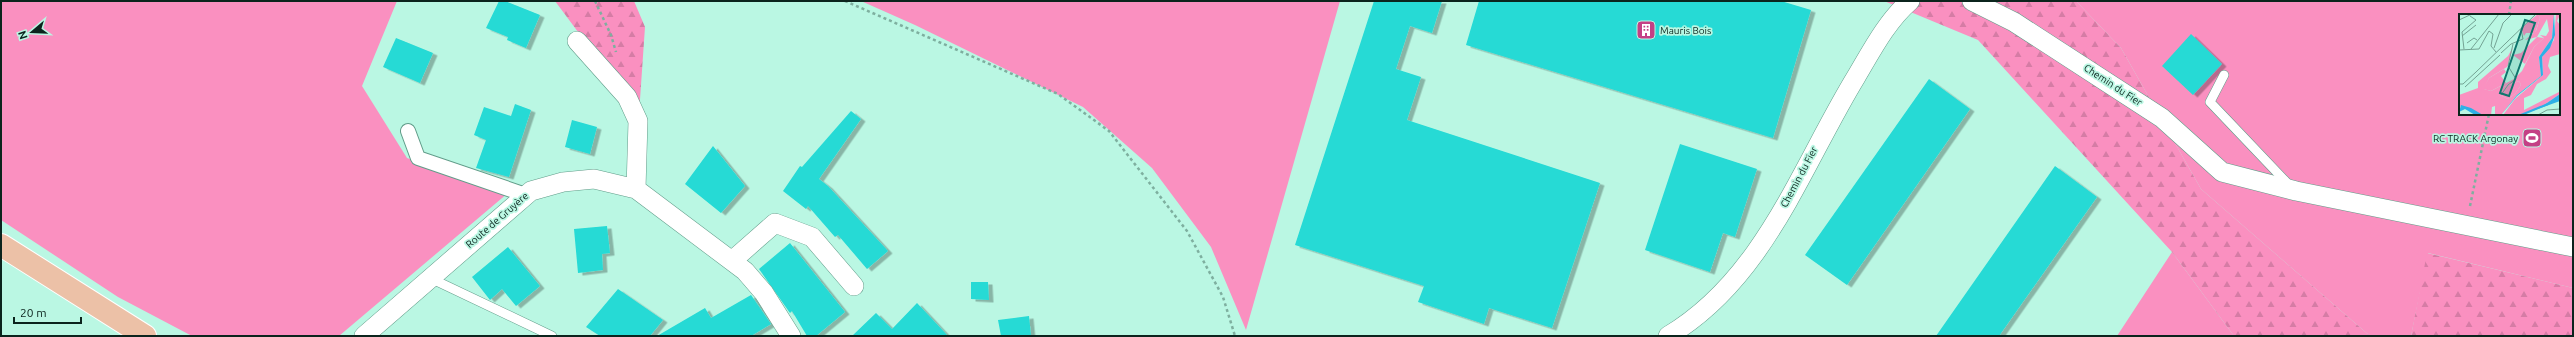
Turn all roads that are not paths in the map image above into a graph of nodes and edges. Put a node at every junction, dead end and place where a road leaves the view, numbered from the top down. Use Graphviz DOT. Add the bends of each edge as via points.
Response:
graph roads {
  1 [pos="1910,1"];
  2 [pos="1972,1"];
  3 [pos="577,41"];
  4 [pos="2224,75"];
  5 [pos="408,131"];
  6 [pos="636,189"];
  7 [pos="2296,191"];
  8 [pos="526,195"];
  9 [pos="1,245"];
  10 [pos="2573,247"];
  11 [pos="733,260"];
  12 [pos="430,278"];
  13 [pos="854,286"];
  14 [pos="145,336"];
  15 [pos="364,336"];
  16 [pos="552,336"];
  17 [pos="791,336"];
  18 [pos="1668,336"];
  1 -- 18 [label="street, Chemin du Fier" via="1899,11 1872,50 1756,253 1723,293"];
  2 -- 7 [label="street, Chemin du Fier" via="2014,22 2162,118 2222,172"];
  3 -- 6 [label="street" via="627,97 638,121"];
  4 -- 7 [label="lane" via="2210,102"];
  5 -- 8 [label="street" via="418,158"];
  6 -- 8 [label="street, Route de Gruyère" via="594,179 563,182 531,191"];
  6 -- 11 [label="street, Route de Gruyère"];
  7 -- 10 [label="street"];
  8 -- 12 [label="street, Route de Gruyère"];
  9 -- 14 [label="main road"];
  11 -- 13 [label="street" via="775,223 812,237"];
  11 -- 17 [label="street, Route de Gruyère" via="764,293"];
  12 -- 15 [label="street, Route de Gruyère"];
  12 -- 16 [label="lane"];
}
